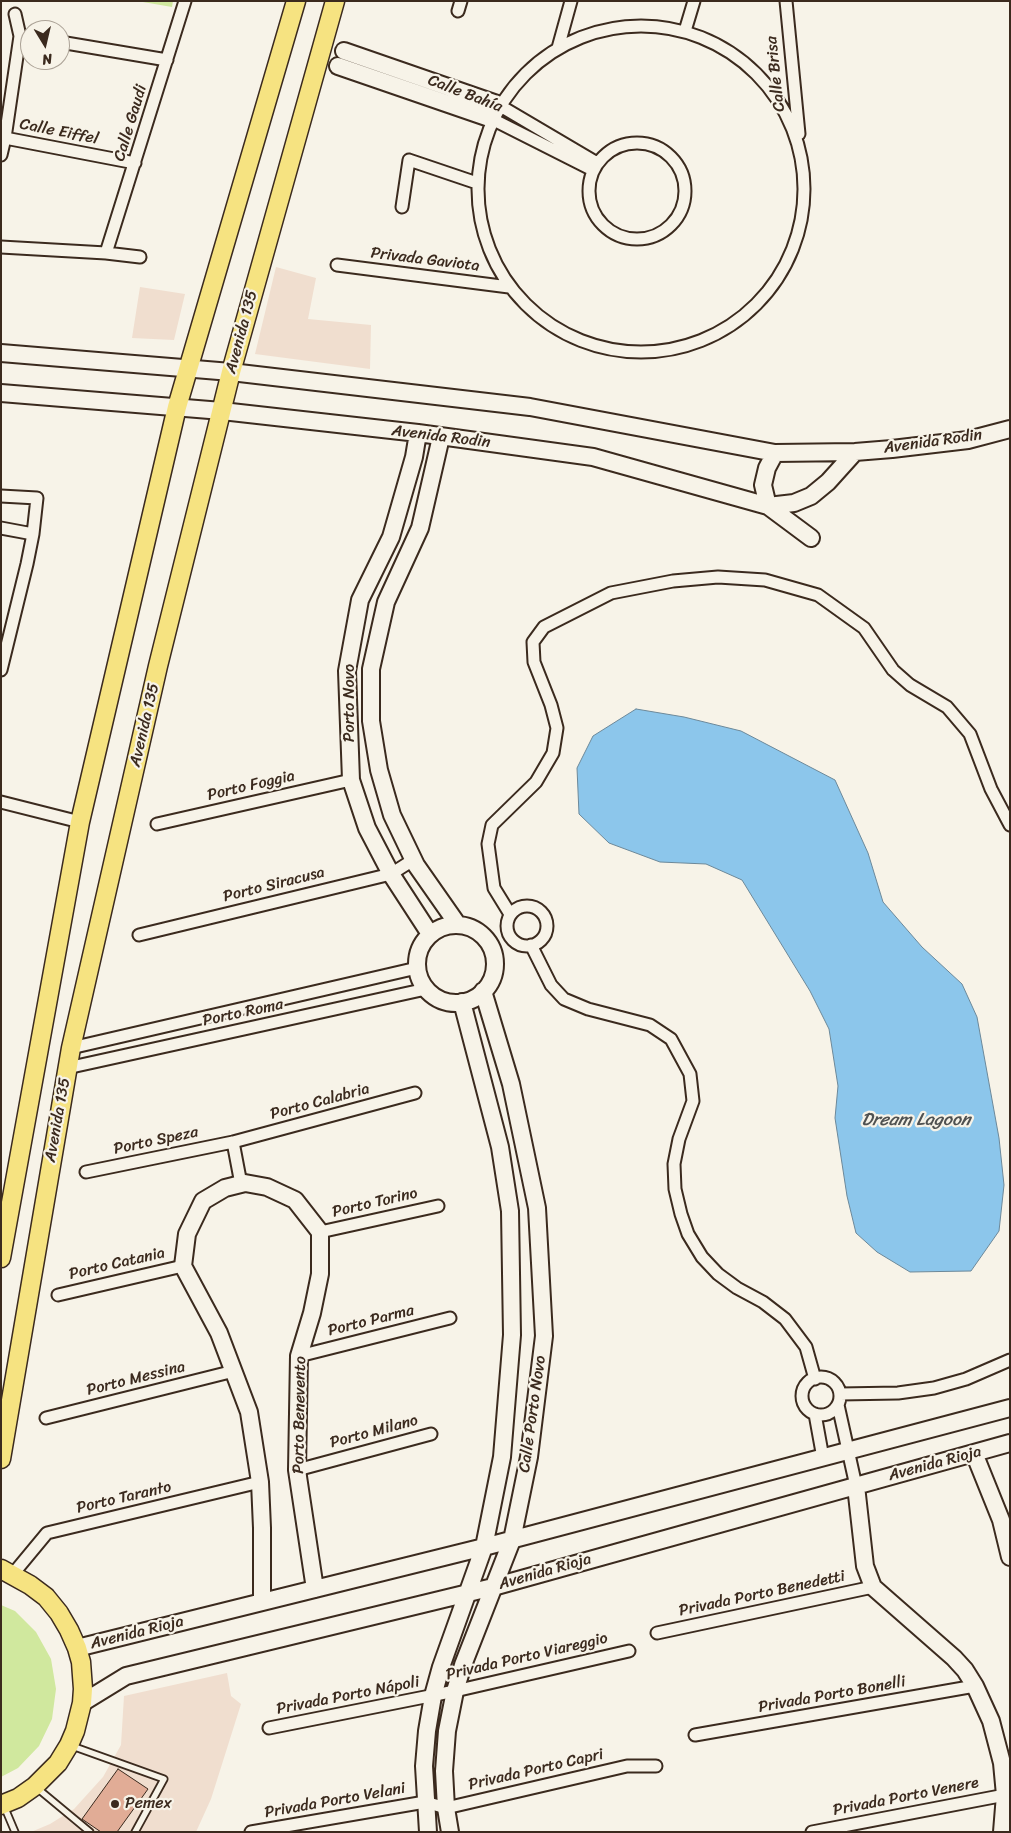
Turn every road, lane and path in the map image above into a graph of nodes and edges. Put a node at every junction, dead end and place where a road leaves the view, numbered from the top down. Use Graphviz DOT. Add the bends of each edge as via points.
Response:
graph roads {
  1 [pos="185,1"];
  2 [pos="296,1"];
  3 [pos="334,1"];
  4 [pos="571,1"];
  5 [pos="694,1"];
  6 [pos="786,1"];
  7 [pos="15,14"];
  8 [pos="20,26"];
  9 [pos="686,31"];
  10 [pos="70,44"];
  11 [pos="558,48"];
  12 [pos="321,51"];
  13 [pos="344,51"];
  14 [pos="167,60"];
  15 [pos="20,62"];
  16 [pos="338,66"];
  17 [pos="495,111"];
  18 [pos="5,138"];
  19 [pos="800,143"];
  20 [pos="1,155"];
  21 [pos="135,164"];
  22 [pos="595,167"];
  23 [pos="477,183"];
  24 [pos="402,208"];
  25 [pos="1,247"];
  26 [pos="106,253"];
  27 [pos="140,257"];
  28 [pos="337,266"];
  29 [pos="509,287"];
  30 [pos="1,353"];
  31 [pos="188,369"];
  32 [pos="231,372"];
  33 [pos="1,393"];
  34 [pos="177,407"];
  35 [pos="222,411"];
  36 [pos="1010,429"];
  37 [pos="418,433"];
  38 [pos="441,437"];
  39 [pos="855,452"];
  40 [pos="775,453"];
  41 [pos="1,496"];
  42 [pos="768,506"];
  43 [pos="1,528"];
  44 [pos="33,534"];
  45 [pos="811,538"];
  46 [pos="1,670"];
  47 [pos="351,780"];
  48 [pos="1,802"];
  49 [pos="1006,809"];
  50 [pos="80,822"];
  51 [pos="157,824"];
  52 [pos="1010,825"];
  53 [pos="414,860"];
  54 [pos="391,874"];
  55 [pos="510,914"];
  56 [pos="458,925"];
  57 [pos="430,934"];
  58 [pos="139,935"];
  59 [pos="531,946"];
  60 [pos="417,968"];
  61 [pos="426,989"];
  62 [pos="484,991"];
  63 [pos="462,1002"];
  64 [pos="116,1038"];
  65 [pos="71,1048"];
  66 [pos="119,1057"];
  67 [pos="67,1068"];
  68 [pos="415,1094"];
  69 [pos="233,1142"];
  70 [pos="86,1172"];
  71 [pos="241,1184"];
  72 [pos="438,1206"];
  73 [pos="320,1232"];
  74 [pos="1,1258"];
  75 [pos="183,1266"];
  76 [pos="58,1295"];
  77 [pos="450,1318"];
  78 [pos="299,1356"];
  79 [pos="1010,1360"];
  80 [pos="234,1371"];
  81 [pos="815,1379"];
  82 [pos="839,1400"];
  83 [pos="1010,1408"];
  84 [pos="815,1414"];
  85 [pos="46,1418"];
  86 [pos="431,1434"];
  87 [pos="1010,1443"];
  88 [pos="848,1452"];
  89 [pos="974,1453"];
  90 [pos="1,1458"];
  91 [pos="823,1458"];
  92 [pos="297,1470"];
  93 [pos="260,1482"];
  94 [pos="856,1486"];
  95 [pos="512,1540"];
  96 [pos="484,1547"];
  97 [pos="1010,1557"];
  98 [pos="7,1571"];
  99 [pos="493,1587"];
  100 [pos="873,1587"];
  101 [pos="315,1589"];
  102 [pos="467,1593"];
  103 [pos="262,1602"];
  104 [pos="657,1633"];
  105 [pos="77,1648"];
  106 [pos="629,1651"];
  107 [pos="975,1686"];
  108 [pos="455,1691"];
  109 [pos="433,1696"];
  110 [pos="82,1702"];
  111 [pos="269,1728"];
  112 [pos="695,1735"];
  113 [pos="69,1745"];
  114 [pos="656,1766"];
  115 [pos="35,1786"];
  116 [pos="1005,1795"];
  117 [pos="425,1802"];
  118 [pos="2,1805"];
  119 [pos="446,1808"];
  120 [pos="15,1832"];
  121 [pos="90,1832"];
  122 [pos="135,1832"];
  123 [pos="251,1832"];
  124 [pos="428,1832"];
  125 [pos="450,1832"];
  126 [pos="812,1832"];
  127 [pos="1002,1832"];
  1 -- 14 [label="street, Calle Gaudi"];
  2 -- 31 [label="main road, Avenida 135"];
  3 -- 12 [label="main road, Avenida 135"];
  4 -- 11 [label="street"];
  5 -- 9 [label="street"];
  6 -- 19 [label="street, Calle Brisa"];
  7 -- 8 [label="street"];
  9 -- 11 [label="street" via="633,26 598,31"];
  9 -- 19 [label="street" via="736,54 776,93"];
  10 -- 14 [label="street"];
  11 -- 17 [label="street" via="521,77"];
  12 -- 13 [label="street, Calle Bahía"];
  12 -- 16 [label="street, Calle Bahía"];
  12 -- 32 [label="main road, Avenida 135"];
  13 -- 17 [label="street, Calle Bahía"];
  14 -- 21 [label="street, Calle Gaudi"];
  15 -- 18 [label="street"];
  16 -- 17 [label="street, Calle Bahía"];
  17 -- 22 [label="street, Calle Bahía"];
  17 -- 23 [label="street, Calle Brisa" via="482,148"];
  18 -- 20 [label="street"];
  18 -- 21 [label="street, Calle Eiffel"];
  19 -- 29 [label="street, Calle Brisa" via="806,188 800,233 789,258 781,275 752,310 714,335 671,350 626,352 581,341 541,319"];
  21 -- 26 [label="street, Calle Gaudi"];
  22 -- 22 [label="street" via="589,185 590,200 595,215 605,227 633,239 649,238 663,232 675,221 686,193 684,177 666,152 653,145 622,145 608,152"];
  23 -- 24 [label="street" via="409,160"];
  23 -- 29 [label="street, Calle Brisa" via="480,220 491,255"];
  25 -- 26 [label="street"];
  26 -- 27 [label="street"];
  28 -- 29 [label="street, Privada Gaviota"];
  30 -- 31 [label="street, Avenida Rodin"];
  31 -- 32 [label="street, Avenida Rodin"];
  31 -- 34 [label="main road, Avenida 135"];
  32 -- 35 [label="main road, Avenida 135"];
  32 -- 40 [label="street, Avenida Rodin" via="530,407"];
  33 -- 34 [label="street, Avenida Rodin"];
  34 -- 35 [label="street, Avenida Rodin"];
  34 -- 50 [label="main road, Avenida 135"];
  35 -- 37 [label="street, Avenida Rodin"];
  35 -- 65 [label="main road, Avenida 135" via="158,666"];
  36 -- 39 [label="street, Avenida Rodin" via="968,440"];
  37 -- 38 [label="street, Avenida Rodin"];
  37 -- 47 [label="street, Porto Novo" via="392,537 360,600 347,671"];
  38 -- 42 [label="street, Avenida Rodin" via="593,457"];
  38 -- 53 [label="street, Porto Novo" via="420,528 386,602 371,669 371,721 379,770 392,815"];
  39 -- 40 [label="street, Avenida Rodin"];
  39 -- 42 [label="street, Avenida Rodin" via="811,496 794,503"];
  40 -- 42 [label="street" via="763,485"];
  41 -- 44 [label="street" via="37,498"];
  42 -- 45 [label="street"];
  43 -- 44 [label="street"];
  44 -- 46 [label="street"];
  47 -- 51 [label="street, Porto Foggia"];
  47 -- 54 [label="street, Porto Novo" via="367,828"];
  48 -- 50 [label="street"];
  49 -- 52 [label="street"];
  49 -- 55 [label="street" via="991,789 970,734 946,707 910,685 893,670 864,628 818,595 765,580 718,577 673,581 611,593 544,627 533,642 534,662 557,728 553,753 536,782 492,825 488,844 494,888"];
  50 -- 74 [label="main road, Avenida 135"];
  53 -- 54 [label="street, Porto Siracusa"];
  53 -- 56 [label="street, Porto Novo"];
  54 -- 57 [label="street, Porto Novo"];
  54 -- 58 [label="street, Porto Siracusa"];
  55 -- 59 [label="street" via="507,920 509,934 518,944"];
  55 -- 59 [label="street" via="527,905 544,914 548,927 546,934"];
  56 -- 57 [label="street"];
  56 -- 62 [label="street" via="482,934 490,944 495,969"];
  57 -- 60 [label="street" via="422,944"];
  59 -- 81 [label="street" via="551,985 564,999 588,1009 650,1025 671,1040 690,1074 693,1101 674,1164 675,1189 688,1234 702,1257 718,1274 785,1319 806,1347"];
  60 -- 61 [label="street"];
  60 -- 64 [label="street, Porto Roma"];
  61 -- 63 [label="street" via="449,1002"];
  61 -- 66 [label="street, Porto Roma"];
  62 -- 63 [label="street"];
  62 -- 95 [label="street, Calle Porto Novo" via="511,1084 537,1208 543,1316 544,1336 529,1457"];
  63 -- 96 [label="street, Calle Porto Novo" via="500,1147 510,1211 512,1335 502,1457"];
  64 -- 65 [label="street, Porto Roma"];
  64 -- 66 [label="street"];
  65 -- 67 [label="main road, Avenida 135"];
  66 -- 67 [label="street, Porto Roma"];
  67 -- 90 [label="main road, Avenida 135"];
  68 -- 69 [label="street, Porto Calabria"];
  69 -- 70 [label="street, Porto Speza"];
  69 -- 71 [label="street"];
  71 -- 73 [label="street" via="267,1187 295,1200"];
  71 -- 75 [label="street" via="225,1188 203,1201 187,1234"];
  72 -- 73 [label="street, Porto Torino"];
  73 -- 78 [label="street, Porto Benevento" via="320,1274"];
  75 -- 76 [label="street, Porto Catania"];
  75 -- 80 [label="street" via="219,1333"];
  77 -- 78 [label="street, Porto Parma"];
  78 -- 92 [label="street, Porto Benevento"];
  79 -- 82 [label="street" via="966,1379 934,1388"];
  80 -- 85 [label="street, Porto Messina"];
  80 -- 93 [label="street" via="249,1412"];
  81 -- 82 [label="street" via="832,1381 838,1387"];
  81 -- 84 [label="street" via="806,1386 802,1396 806,1407"];
  82 -- 84 [label="street" via="828,1414"];
  82 -- 88 [label="street"];
  83 -- 88 [label="street, Avenida Rioja"];
  84 -- 91 [label="street"];
  86 -- 92 [label="street, Porto Milano"];
  87 -- 89 [label="street, Avenida Rioja"];
  88 -- 91 [label="street, Avenida Rioja"];
  88 -- 94 [label="street"];
  89 -- 94 [label="street, Avenida Rioja"];
  89 -- 97 [label="street" via="1001,1520"];
  91 -- 95 [label="street, Avenida Rioja"];
  92 -- 101 [label="street, Porto Benevento"];
  93 -- 98 [label="street, Porto Taranto" via="47,1533"];
  93 -- 103 [label="street"];
  94 -- 99 [label="street, Avenida Rioja"];
  94 -- 100 [label="street" via="865,1566"];
  95 -- 96 [label="street, Avenida Rioja"];
  95 -- 99 [label="street, Calle Porto Novo"];
  96 -- 101 [label="street, Avenida Rioja"];
  96 -- 102 [label="street, Calle Porto Novo"];
  98 -- 105 [label="main road" via="53,1605"];
  99 -- 102 [label="street, Avenida Rioja"];
  99 -- 108 [label="street, Calle Porto Novo"];
  100 -- 104 [label="street, Privada Porto Benedetti"];
  100 -- 107 [label="street" via="954,1658"];
  101 -- 103 [label="street, Avenida Rioja"];
  102 -- 109 [label="street, Calle Porto Novo"];
  102 -- 110 [label="street, Avenida Rioja" via="126,1676"];
  103 -- 105 [label="street, Avenida Rioja"];
  105 -- 110 [label="main road"];
  106 -- 108 [label="street, Privada Porto Viareggio"];
  107 -- 112 [label="street, Privada Porto Bonelli"];
  107 -- 116 [label="street" via="991,1721 1002,1763"];
  108 -- 109 [label="street, Privada Porto Viareggio"];
  108 -- 119 [label="street, Calle Porto Novo" via="447,1731"];
  109 -- 111 [label="street, Privada Porto Nápoli"];
  109 -- 117 [label="street, Calle Porto Novo" via="427,1731"];
  110 -- 113 [label="main road"];
  113 -- 115 [label="main road" via="51,1771"];
  113 -- 122 [label="lane" via="164,1779"];
  114 -- 119 [label="street, Privada Porto Capri" via="627,1766"];
  115 -- 118 [label="main road"];
  115 -- 121 [label="lane"];
  116 -- 126 [label="street, Privada Porto Venere"];
  116 -- 127 [label="street"];
  117 -- 119 [label="street, Privada Porto Capri"];
  117 -- 123 [label="street, Privada Porto Velani"];
  117 -- 124 [label="street, Calle Porto Novo"];
  118 -- 120 [label="lane"];
  119 -- 125 [label="street, Calle Porto Novo"];
}
